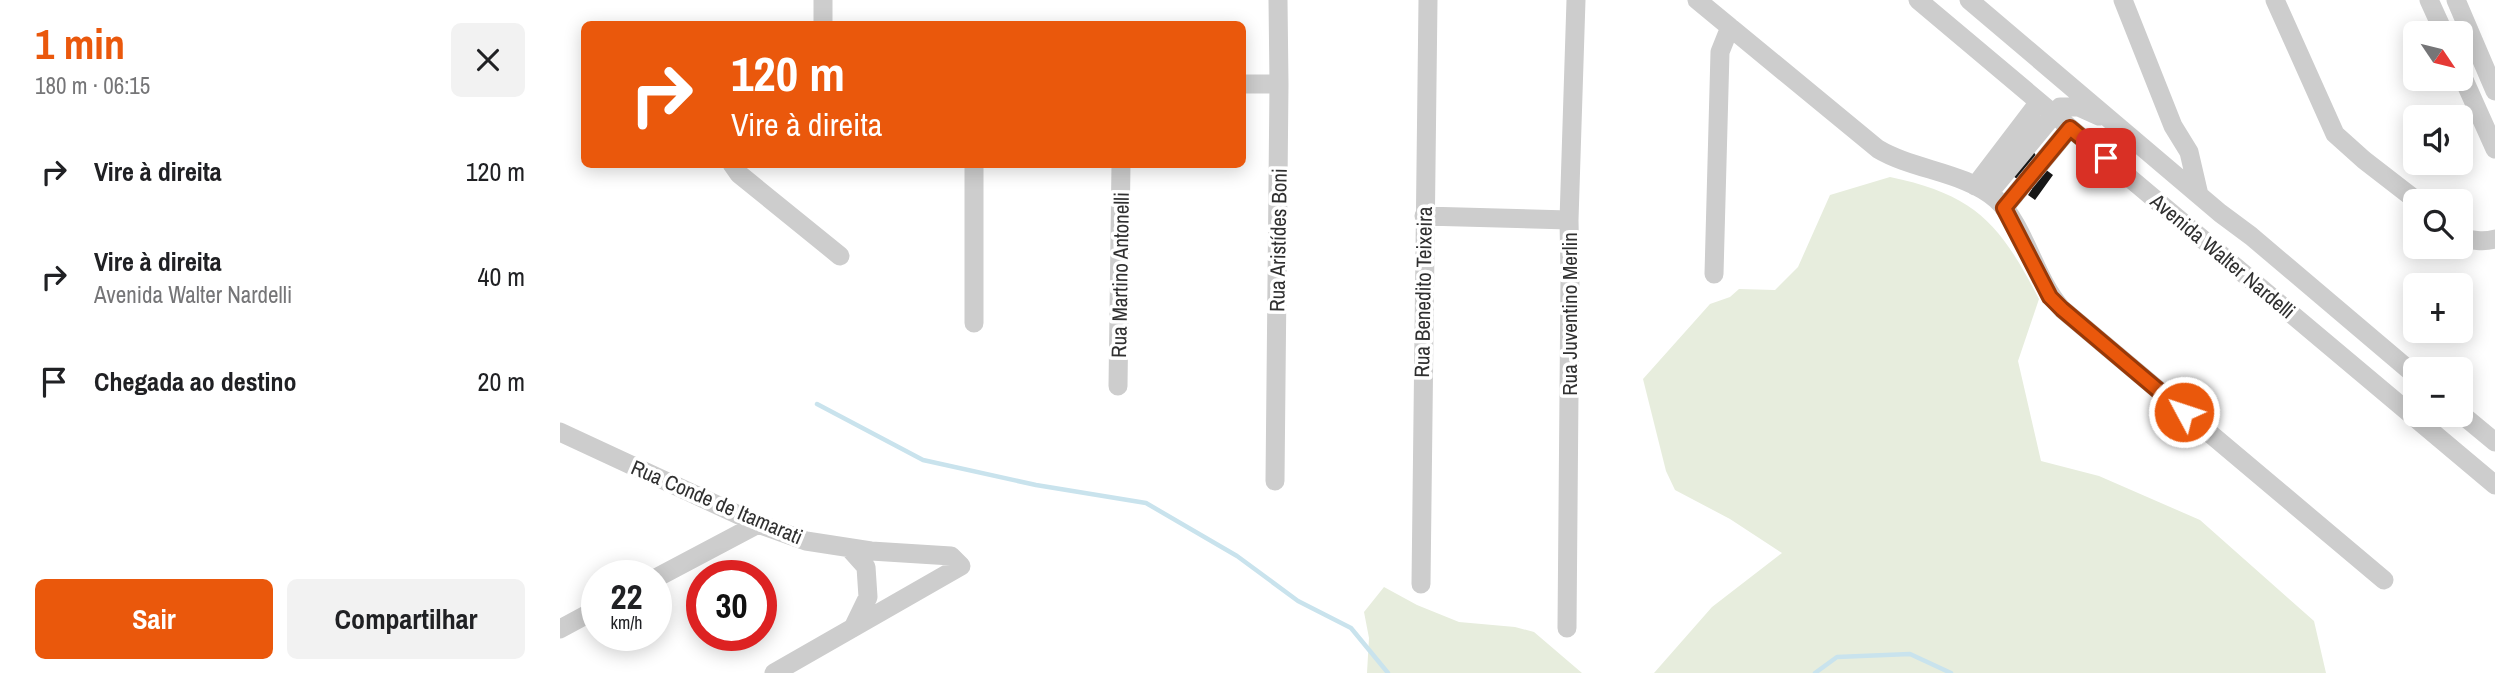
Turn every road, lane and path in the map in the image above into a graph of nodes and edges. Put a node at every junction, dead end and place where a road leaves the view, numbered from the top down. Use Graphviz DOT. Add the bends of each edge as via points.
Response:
graph roads {
  1 [pos="823,0"];
  2 [pos="1278,0"];
  3 [pos="1428,0"];
  4 [pos="1576,0"];
  5 [pos="1697,0"];
  6 [pos="1918,0"];
  7 [pos="1969,0"];
  8 [pos="2123,0"];
  9 [pos="2275,0"];
  10 [pos="2429,0"];
  11 [pos="2455,0"];
  12 [pos="823,21"];
  13 [pos="2439,21"];
  14 [pos="1730,27"];
  15 [pos="1246,84"];
  16 [pos="1279,84"];
  17 [pos="2469,91"];
  18 [pos="2495,91"];
  19 [pos="2054,115"];
  20 [pos="2173,126"];
  21 [pos="2122,128"];
  22 [pos="2495,149"];
  23 [pos="2157,158"];
  24 [pos="735,168"];
  25 [pos="975,168"];
  26 [pos="1121,168"];
  27 [pos="2403,190"];
  28 [pos="2199,195"];
  29 [pos="1990,196"];
  30 [pos="1424,216"];
  31 [pos="1569,219"];
  32 [pos="2473,239"];
  33 [pos="2495,239"];
  34 [pos="840,256"];
  35 [pos="1714,274"];
  36 [pos="974,323"];
  37 [pos="2403,364"];
  38 [pos="1118,386"];
  39 [pos="2473,424"];
  40 [pos="565,441"];
  41 [pos="2495,442"];
  42 [pos="1275,481"];
  43 [pos="2495,485"];
  44 [pos="758,524"];
  45 [pos="849,548"];
  46 [pos="672,570"];
  47 [pos="2384,580"];
  48 [pos="1421,584"];
  49 [pos="581,618"];
  50 [pos="852,628"];
  51 [pos="1567,628"];
  52 [pos="560,629"];
  53 [pos="774,673"];
  1 -- 12 [label="street"];
  2 -- 16 [label="street, Rua Aristídes Boni"];
  3 -- 30 [label="street, Rua Benedito Teixeira"];
  4 -- 31 [label="street, Rua Juventino Merlin"];
  5 -- 14 [label="street"];
  6 -- 19 [label="street, Avenida Walter Nardelli"];
  7 -- 21 [label="street, Avenida Walter Nardelli"];
  8 -- 20 [label="street"];
  9 -- 27 [label="street" via="2335,134"];
  10 -- 13 [label="street"];
  11 -- 18 [label="street"];
  14 -- 29 [label="street" via="1878,149"];
  14 -- 35 [label="street" via="1720,52"];
  15 -- 16 [label="street"];
  16 -- 42 [label="street, Rua Aristídes Boni"];
  17 -- 22 [label="street"];
  19 -- 21 [label="street" via="2060,107 2079,107"];
  19 -- 29 [label="street"];
  19 -- 29 [label="street"];
  19 -- 43 [label="street, Avenida Walter Nardelli"];
  20 -- 23 [label="street"];
  20 -- 28 [label="street" via="2189,152"];
  21 -- 23 [label="street, Avenida Walter Nardelli"];
  23 -- 28 [label="street, Avenida Walter Nardelli"];
  24 -- 34 [label="street"];
  25 -- 36 [label="street"];
  26 -- 38 [label="street, Rua Martino Antonelli"];
  28 -- 37 [label="street, Avenida Walter Nardelli"];
  29 -- 47 [label="street" via="2050,297 2062,309"];
  30 -- 31 [label="street"];
  30 -- 48 [label="street, Rua Benedito Teixeira"];
  31 -- 51 [label="street, Rua Juventino Merlin"];
  32 -- 33 [label="street"];
  39 -- 41 [label="street"];
  40 -- 44 [label="street, Rua Conde de Itamarati"];
  44 -- 45 [label="street, Rua Conde de Itamarati" via="806,541"];
  44 -- 46 [label="street"];
  45 -- 50 [label="street" via="866,567 868,597"];
  45 -- 50 [label="street, Rua Conde de Itamarati" via="951,556 961,566"];
  49 -- 52 [label="street"];
  50 -- 53 [label="street"];
}
